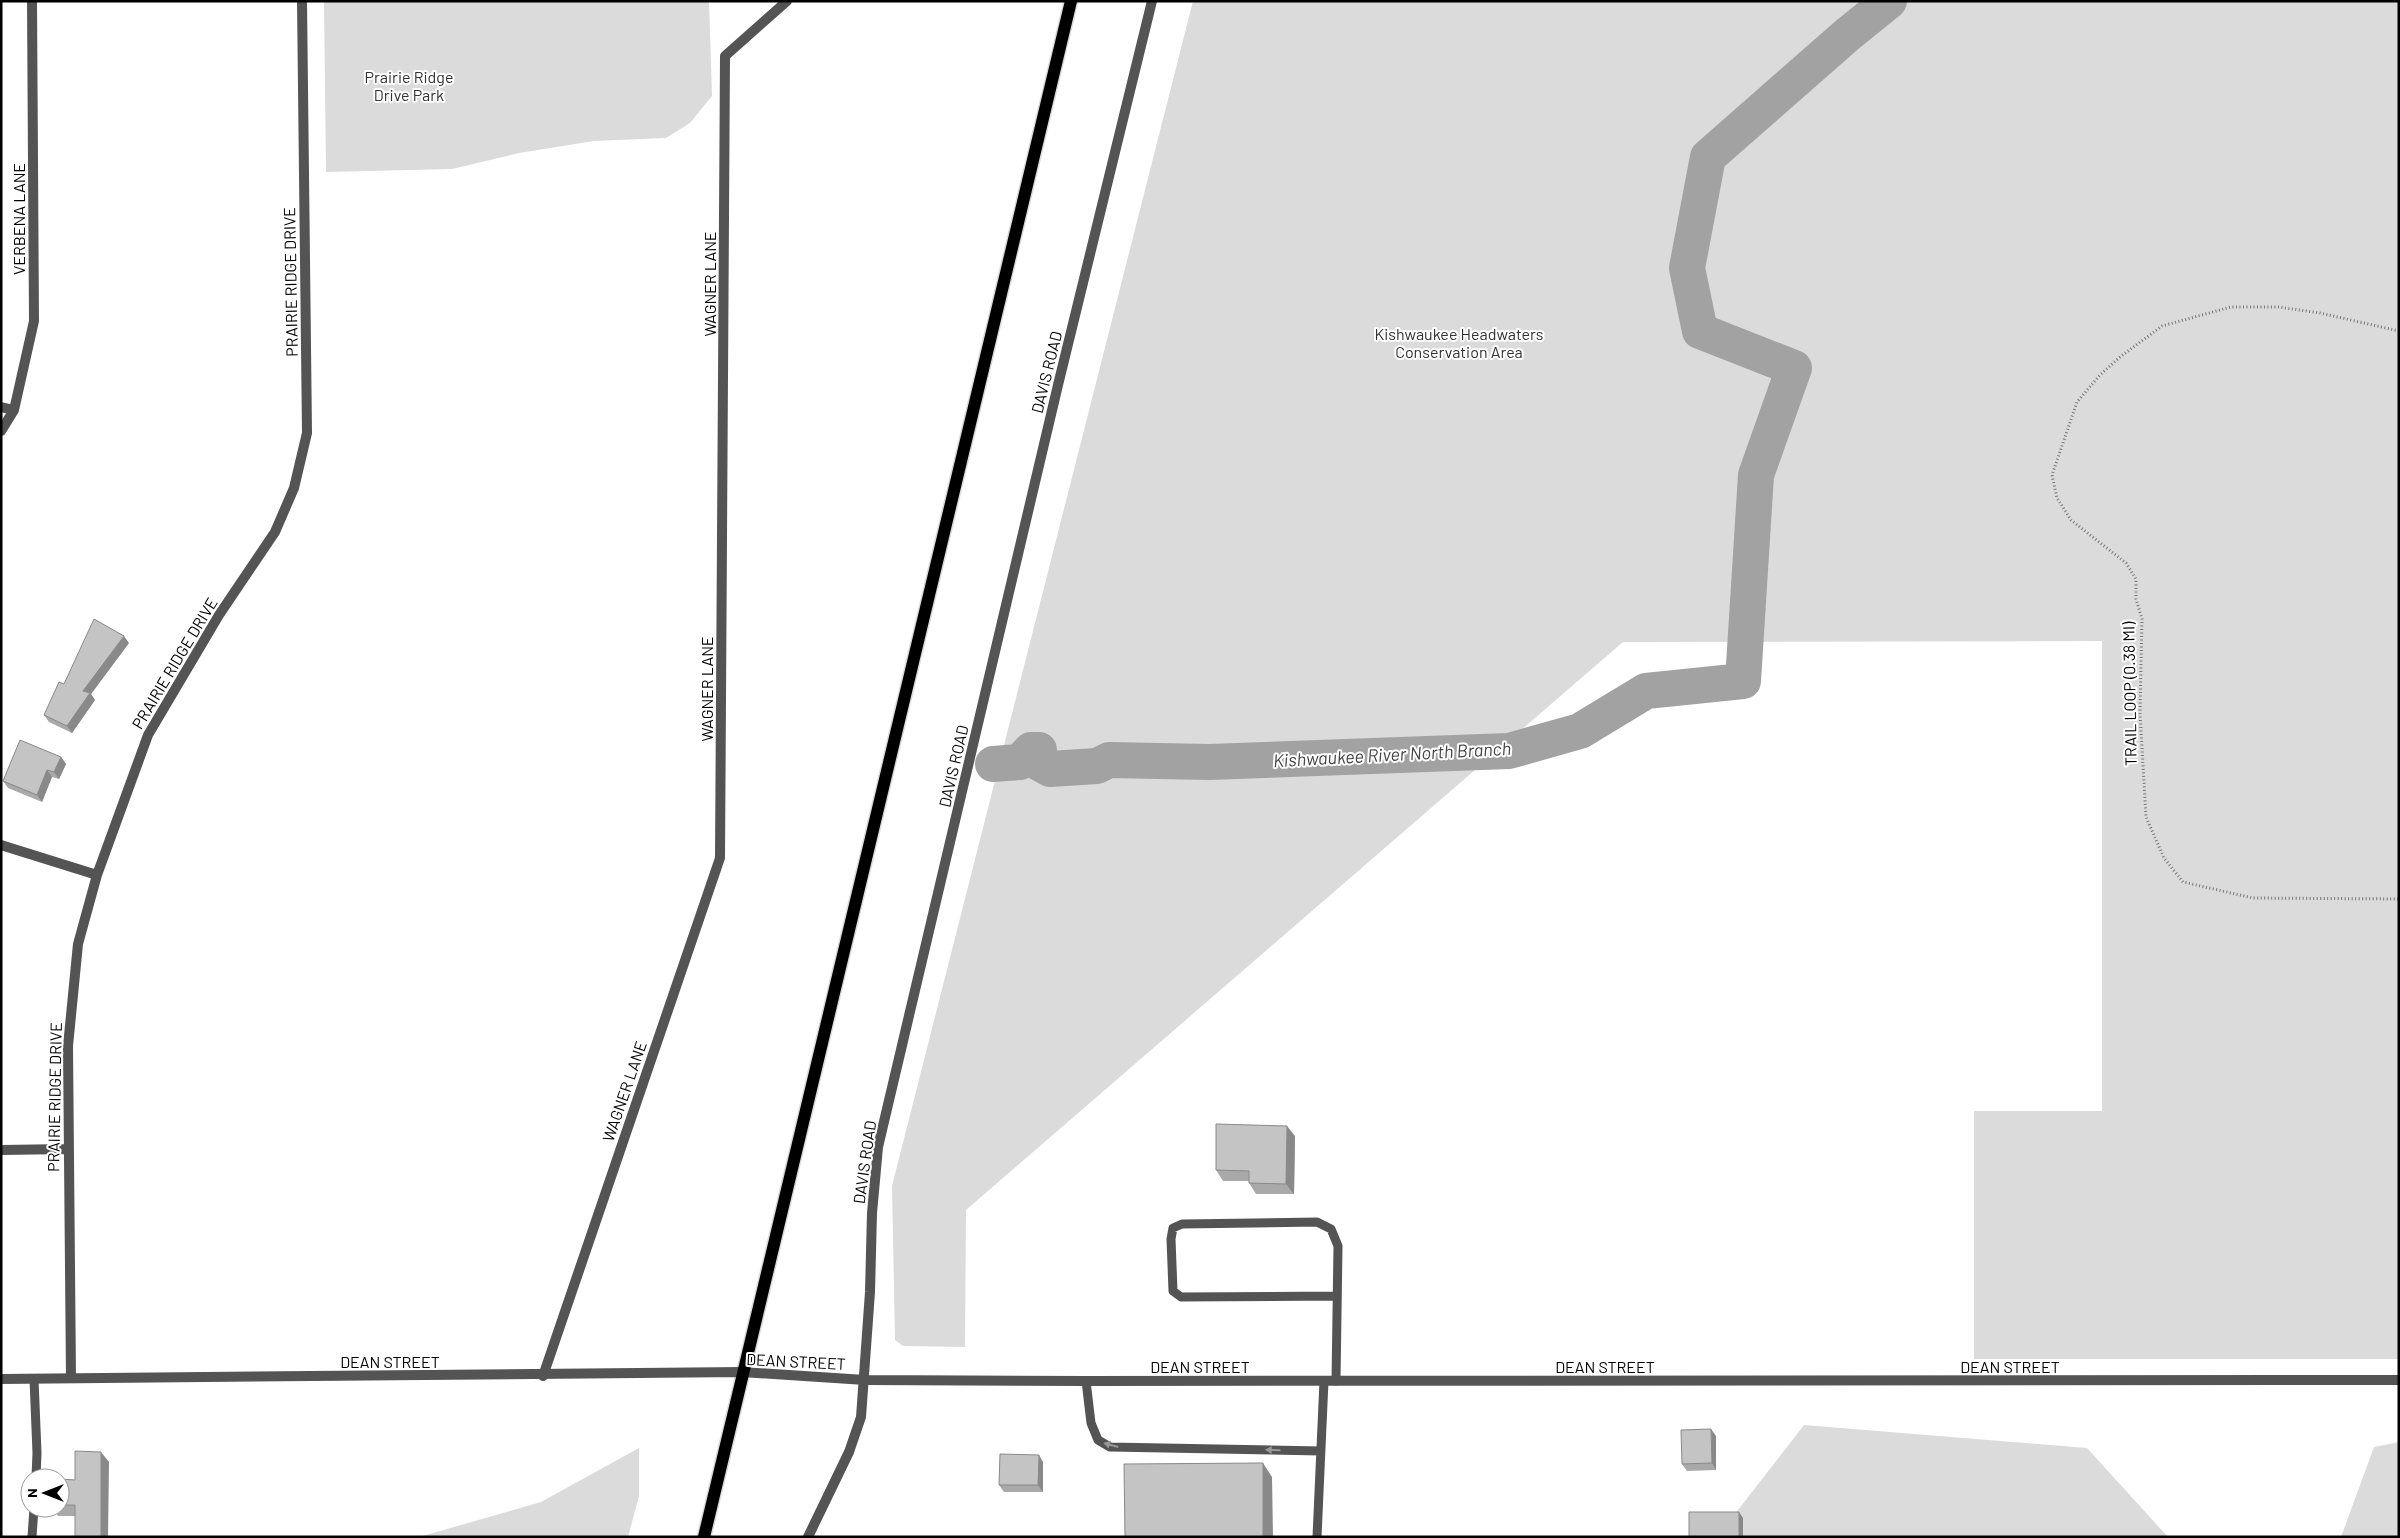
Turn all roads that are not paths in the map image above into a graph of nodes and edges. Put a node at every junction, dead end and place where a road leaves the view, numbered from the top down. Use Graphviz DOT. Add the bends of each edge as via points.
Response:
graph roads {
  1 [pos="32,1"];
  2 [pos="302,1"];
  3 [pos="787,1"];
  4 [pos="1071,1"];
  5 [pos="1152,1"];
  6 [pos="1,407"];
  7 [pos="14,410"];
  8 [pos="1,431"];
  9 [pos="1,844"];
  10 [pos="97,875"];
  11 [pos="68,1149"];
  12 [pos="1,1150"];
  13 [pos="1337,1296"];
  14 [pos="742,1372"];
  15 [pos="543,1376"];
  16 [pos="71,1378"];
  17 [pos="1,1379"];
  18 [pos="34,1379"];
  19 [pos="864,1380"];
  20 [pos="2399,1380"];
  21 [pos="1086,1381"];
  22 [pos="1324,1381"];
  23 [pos="1336,1381"];
  24 [pos="1321,1451"];
  25 [pos="36,1468"];
  26 [pos="33,1518"];
  27 [pos="32,1537"];
  28 [pos="704,1537"];
  29 [pos="808,1537"];
  30 [pos="1317,1537"];
  1 -- 7 [label="street, VERBENA LANE" via="34,321"];
  2 -- 10 [label="street, PRAIRIE RIDGE DRIVE" via="307,433 294,488 275,532 219,615 148,735"];
  3 -- 15 [label="street, WAGNER LANE" via="725,56 720,858"];
  4 -- 14 [label="main road"];
  5 -- 19 [label="street, DAVIS ROAD" via="878,1147"];
  6 -- 7 [label="street"];
  7 -- 8 [label="street, VERBENA LANE"];
  9 -- 10 [label="street"];
  10 -- 11 [label="street, PRAIRIE RIDGE DRIVE" via="78,944 68,1046"];
  11 -- 12 [label="street"];
  11 -- 16 [label="street, PRAIRIE RIDGE DRIVE"];
  13 -- 13 [label="lane" via="1338,1246 1330,1229 1317,1222 1182,1224 1174,1228 1171,1239 1174,1291 1181,1297"];
  13 -- 23 [label="lane"];
  14 -- 15 [label="street, DEAN STREET"];
  14 -- 19 [label="street, DEAN STREET"];
  14 -- 28 [label="main road"];
  15 -- 16 [label="street, DEAN STREET"];
  16 -- 18 [label="street, DEAN STREET"];
  17 -- 18 [label="street, DEAN STREET"];
  18 -- 25 [label="lane"];
  19 -- 21 [label="street, DEAN STREET"];
  19 -- 29 [label="street, DAVIS ROAD" via="861,1418 849,1452"];
  20 -- 23 [label="street, DEAN STREET"];
  21 -- 22 [label="street, DEAN STREET"];
  24 -- 21 [label="lane, one-way" via="1110,1447 1098,1440 1094,1432"];
  22 -- 23 [label="street, DEAN STREET"];
  22 -- 24 [label="lane"];
  24 -- 30 [label="lane"];
  26 -- 27 [label="lane"];
}
